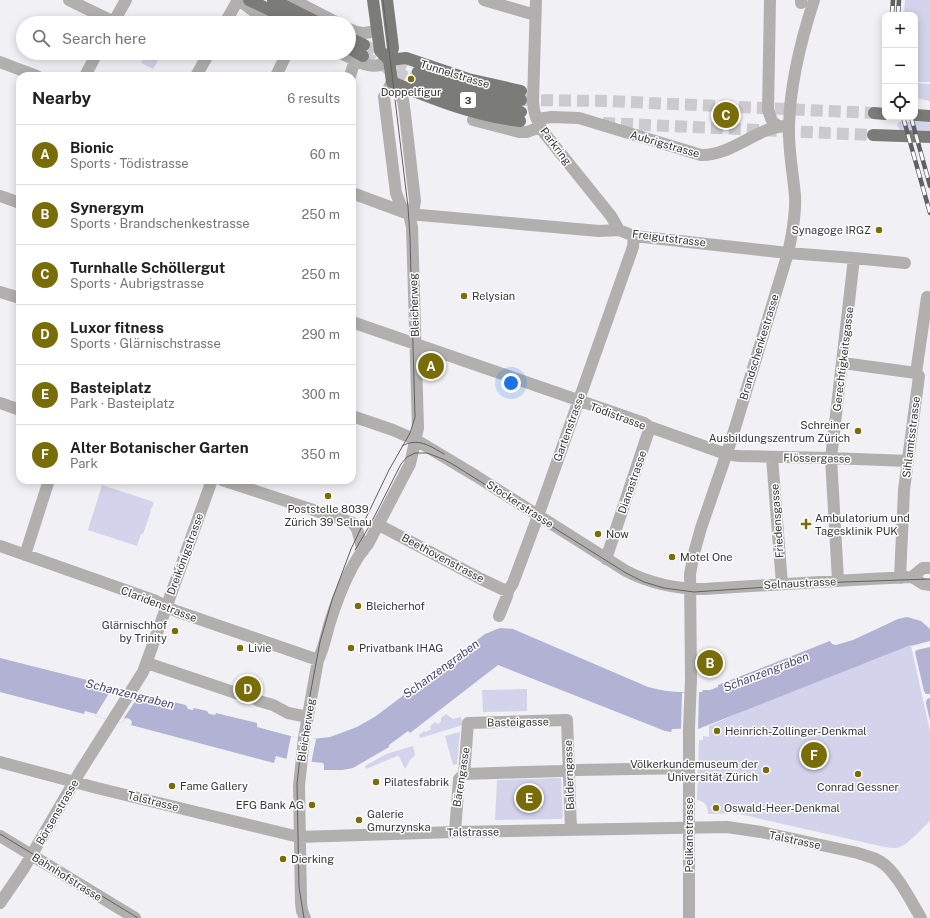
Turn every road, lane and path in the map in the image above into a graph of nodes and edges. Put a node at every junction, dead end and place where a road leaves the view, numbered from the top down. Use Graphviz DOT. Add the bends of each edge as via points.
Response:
graph roads {
  1 [pos="69,0"];
  2 [pos="126,0"];
  3 [pos="239,0"];
  4 [pos="249,0"];
  5 [pos="272,0"];
  6 [pos="293,0"];
  7 [pos="373,0"];
  8 [pos="387,0"];
  9 [pos="484,0"];
  10 [pos="536,0"];
  11 [pos="770,0"];
  12 [pos="814,0"];
  13 [pos="535,15"];
  14 [pos="102,16"];
  15 [pos="117,16"];
  16 [pos="229,16"];
  17 [pos="264,16"];
  18 [pos="283,16"];
  19 [pos="305,16"];
  20 [pos="324,16"];
  21 [pos="377,30"];
  22 [pos="356,32"];
  23 [pos="356,47"];
  24 [pos="356,52"];
  25 [pos="356,54"];
  26 [pos="361,54"];
  27 [pos="93,60"];
  28 [pos="205,60"];
  29 [pos="283,60"];
  30 [pos="389,60"];
  31 [pos="0,62"];
  32 [pos="26,72"];
  33 [pos="87,72"];
  34 [pos="198,72"];
  35 [pos="278,72"];
  36 [pos="352,72"];
  37 [pos="418,78"];
  38 [pos="392,82"];
  39 [pos="521,106"];
  40 [pos="918,115"];
  41 [pos="930,116"];
  42 [pos="473,120"];
  43 [pos="538,123"];
  44 [pos="783,126"];
  45 [pos="873,135"];
  46 [pos="930,137"];
  47 [pos="356,194"];
  48 [pos="0,196"];
  49 [pos="16,202"];
  50 [pos="409,214"];
  51 [pos="619,230"];
  52 [pos="634,236"];
  53 [pos="788,253"];
  54 [pos="854,258"];
  55 [pos="905,263"];
  56 [pos="0,292"];
  57 [pos="16,297"];
  58 [pos="927,297"];
  59 [pos="356,323"];
  60 [pos="416,345"];
  61 [pos="843,364"];
  62 [pos="916,373"];
  63 [pos="578,401"];
  64 [pos="0,403"];
  65 [pos="16,409"];
  66 [pos="356,417"];
  67 [pos="650,427"];
  68 [pos="416,440"];
  69 [pos="726,454"];
  70 [pos="772,457"];
  71 [pos="831,458"];
  72 [pos="908,461"];
  73 [pos="48,484"];
  74 [pos="211,484"];
  75 [pos="234,484"];
  76 [pos="538,516"];
  77 [pos="378,525"];
  78 [pos="0,546"];
  79 [pos="363,551"];
  80 [pos="25,555"];
  81 [pos="606,559"];
  82 [pos="930,568"];
  83 [pos="906,578"];
  84 [pos="838,580"];
  85 [pos="782,584"];
  86 [pos="930,586"];
  87 [pos="689,589"];
  88 [pos="508,590"];
  89 [pos="167,606"];
  90 [pos="499,616"];
  91 [pos="318,660"];
  92 [pos="147,663"];
  93 [pos="236,693"];
  94 [pos="129,694"];
  95 [pos="259,700"];
  96 [pos="308,717"];
  97 [pos="568,720"];
  98 [pos="468,723"];
  99 [pos="689,729"];
  100 [pos="0,762"];
  101 [pos="689,768"];
  102 [pos="569,770"];
  103 [pos="464,774"];
  104 [pos="74,782"];
  105 [pos="689,827"];
  106 [pos="571,830"];
  107 [pos="454,832"];
  108 [pos="0,836"];
  109 [pos="299,837"];
  110 [pos="32,855"];
  111 [pos="0,903"];
  112 [pos="135,918"];
  113 [pos="305,918"];
  114 [pos="689,918"];
  115 [pos="922,918"];
  1 -- 14 [label="street"];
  2 -- 15 [label="street"];
  3 -- 16 [label="street"];
  3 -- 17 [label="street"];
  4 -- 18 [label="main road"];
  5 -- 19 [label="main road"];
  6 -- 20 [label="street"];
  7 -- 21 [label="main road"];
  8 -- 30 [label="main road" via="393,48"];
  9 -- 13 [label="street"];
  10 -- 13 [label="street, Parkring"];
  11 -- 44 [label="street" via="768,110 772,120"];
  12 -- 44 [label="street, Brandschenkestrasse"];
  13 -- 43 [label="street, Parkring" via="532,101"];
  21 -- 22 [label="street" via="363,34"];
  21 -- 30 [label="main road" via="380,52"];
  23 -- 26 [label="main road"];
  24 -- 26 [label="main road"];
  25 -- 26 [label="street"];
  26 -- 30 [label="street" via="366,65 374,67"];
  26 -- 36 [label="street"];
  27 -- 33 [label="street"];
  28 -- 34 [label="street"];
  29 -- 35 [label="street"];
  30 -- 38 [label="main road, Bleicherweg"];
  30 -- 39 [label="main road, Tunnelstrasse" via="406,58 468,79"];
  31 -- 32 [label="street"];
  37 -- 39 [label="main road, Tunnelstrasse / 3" via="444,93 482,104"];
  38 -- 39 [label="main road" via="436,100 493,117"];
  38 -- 50 [label="street, Bleicherweg" via="403,100 405,114 415,201"];
  38 -- 50 [label="street, Bleicherweg" via="384,97 396,192 401,206"];
  40 -- 41 [label="main road"];
  42 -- 43 [label="street, Aubrigstrasse" via="519,132 527,132"];
  43 -- 44 [label="street, Aubrigstrasse" via="552,117 580,118 700,155 720,153"];
  43 -- 51 [label="street, Parkring" via="611,216"];
  44 -- 53 [label="street, Brandschenkestrasse" via="795,197"];
  45 -- 46 [label="main road"];
  47 -- 50 [label="street, Freigutstrasse"];
  48 -- 49 [label="street"];
  50 -- 51 [label="street, Freigutstrasse" via="599,231"];
  50 -- 60 [label="street, Bleicherweg" via="412,227"];
  51 -- 52 [label="street, Freigutstrasse"];
  52 -- 53 [label="street, Freigutstrasse"];
  52 -- 63 [label="street, Gartenstrasse" via="633,247"];
  53 -- 54 [label="street, Freigutstrasse"];
  53 -- 69 [label="street, Brandschenkestrasse"];
  54 -- 55 [label="street, Freigutstrasse"];
  54 -- 61 [label="street, Gerechtigkeitsgasse"];
  56 -- 57 [label="street"];
  58 -- 62 [label="street, Sihlamtsstrasse"];
  59 -- 60 [label="street, Tödistrasse"];
  60 -- 63 [label="street, Tödistrasse"];
  60 -- 68 [label="street, Bleicherweg"];
  61 -- 62 [label="street"];
  61 -- 71 [label="street, Gerechtigkeitsgasse"];
  62 -- 72 [label="street, Sihlamtsstrasse" via="919,376"];
  63 -- 67 [label="street, Tödistrasse"];
  63 -- 76 [label="street, Gartenstrasse"];
  64 -- 65 [label="street"];
  66 -- 68 [label="street, Stockerstrasse"];
  67 -- 69 [label="street, Tödistrasse"];
  67 -- 81 [label="street, Dianastrasse"];
  68 -- 76 [label="street, Stockerstrasse"];
  68 -- 77 [label="street, Bleicherweg" via="410,464"];
  69 -- 70 [label="street, Flössergasse"];
  69 -- 87 [label="street, Brandschenkestrasse" via="694,553"];
  70 -- 71 [label="street, Flössergasse"];
  70 -- 85 [label="street, Friedensgasse"];
  71 -- 72 [label="street, Flössergasse"];
  71 -- 84 [label="street, Gerechtigkeitsgasse"];
  72 -- 83 [label="street, Sihlamtsstrasse" via="904,497"];
  73 -- 80 [label="street"];
  74 -- 89 [label="street, Dreikönigstrasse"];
  75 -- 79 [label="street" via="353,523"];
  76 -- 81 [label="street, Stockerstrasse"];
  76 -- 88 [label="street, Gartenstrasse" via="513,583"];
  77 -- 79 [label="street, Bleicherweg"];
  77 -- 88 [label="street, Beethovenstrasse" via="481,579"];
  78 -- 80 [label="street, Claridenstrasse"];
  79 -- 91 [label="street, Bleicherweg" via="344,585"];
  80 -- 89 [label="street, Claridenstrasse"];
  81 -- 87 [label="street, Stockerstrasse" via="626,572 649,582"];
  82 -- 83 [label="street, Selnaustrasse" via="923,568"];
  83 -- 84 [label="street, Selnaustrasse"];
  83 -- 86 [label="street, Selnaustrasse"];
  84 -- 85 [label="street, Selnaustrasse"];
  85 -- 87 [label="street, Selnaustrasse"];
  87 -- 99 [label="street, Brandschenkestrasse"];
  88 -- 90 [label="street, Gartenstrasse"];
  89 -- 91 [label="street, Claridenstrasse"];
  89 -- 92 [label="street, Dreikönigstrasse"];
  91 -- 96 [label="street, Bleicherweg"];
  92 -- 93 [label="street"];
  92 -- 94 [label="street, Dreikönigstrasse"];
  94 -- 104 [label="street, Börsenstrasse"];
  95 -- 96 [label="street" via="288,714"];
  96 -- 109 [label="street, Bleicherweg" via="299,786"];
  97 -- 98 [label="street, Basteigasse"];
  97 -- 102 [label="street, Balderngasse"];
  98 -- 103 [label="street, Bärengasse"];
  99 -- 101 [label="street, Pelikanstrasse"];
  100 -- 104 [label="street, Talstrasse"];
  101 -- 102 [label="street"];
  101 -- 105 [label="street, Pelikanstrasse"];
  102 -- 103 [label="street"];
  102 -- 106 [label="street, Balderngasse"];
  103 -- 107 [label="street, Bärengasse" via="458,779"];
  104 -- 109 [label="street, Talstrasse"];
  104 -- 110 [label="street, Börsenstrasse"];
  105 -- 106 [label="street, Talstrasse"];
  105 -- 114 [label="street, Pelikanstrasse"];
  105 -- 115 [label="street, Talstrasse" via="736,828 876,859 890,869"];
  106 -- 107 [label="street, Talstrasse"];
  107 -- 109 [label="street, Talstrasse"];
  108 -- 110 [label="street, Bahnhofstrasse"];
  109 -- 113 [label="street, Bleicherweg" via="301,898"];
  110 -- 111 [label="street, Börsenstrasse"];
  110 -- 112 [label="street, Bahnhofstrasse"];
}
